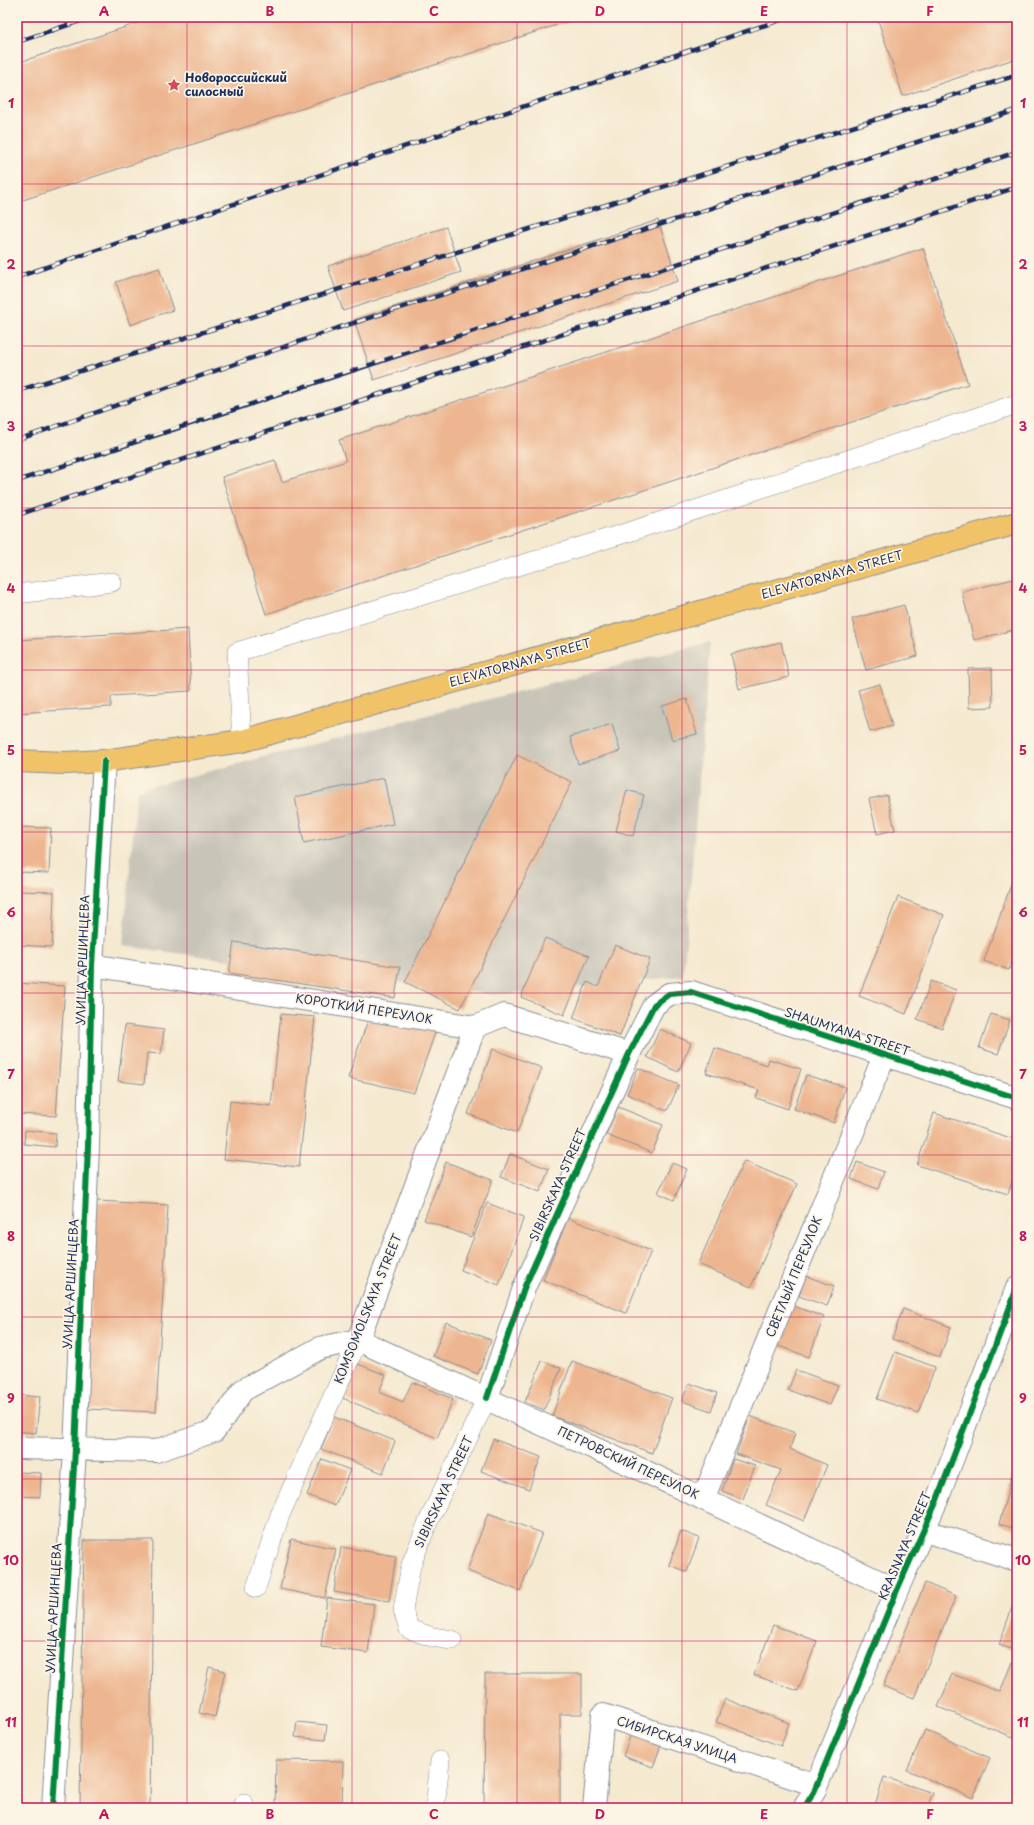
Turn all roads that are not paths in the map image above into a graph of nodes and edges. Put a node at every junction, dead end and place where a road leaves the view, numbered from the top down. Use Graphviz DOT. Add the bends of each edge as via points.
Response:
graph roads {
  1 [pos="1017,404"];
  2 [pos="1017,524"];
  3 [pos="112,582"];
  4 [pos="17,594"];
  5 [pos="242,741"];
  6 [pos="17,761"];
  7 [pos="104,761"];
  8 [pos="92,965"];
  9 [pos="669,994"];
  10 [pos="476,1027"];
  11 [pos="628,1054"];
  12 [pos="884,1056"];
  13 [pos="1017,1098"];
  14 [pos="1017,1288"];
  15 [pos="358,1340"];
  16 [pos="487,1398"];
  17 [pos="17,1448"];
  18 [pos="75,1450"];
  19 [pos="703,1499"];
  20 [pos="922,1530"];
  21 [pos="1017,1560"];
  22 [pos="256,1588"];
  23 [pos="897,1590"];
  24 [pos="452,1640"];
  25 [pos="440,1761"];
  26 [pos="816,1785"];
  27 [pos="53,1808"];
  28 [pos="435,1808"];
  29 [pos="594,1808"];
  30 [pos="804,1808"];
  1 -- 5 [label="lane" via="632,531 237,652"];
  2 -- 5 [label="main road, ELEVATORNAYA STREET"];
  3 -- 4 [label="lane"];
  5 -- 7 [label="main road, ELEVATORNAYA STREET"];
  6 -- 7 [label="main road, ELEVATORNAYA STREET"];
  7 -- 8 [label="street, УЛИЦА АРШИНЦЕВА"];
  8 -- 10 [label="street, КОРОТКИЙ ПЕРЕУЛОК"];
  8 -- 18 [label="street, УЛИЦА АРШИНЦЕВА" via="88,1146"];
  9 -- 11 [label="street, SIBIRSKAYA STREET" via="654,1005"];
  9 -- 12 [label="street, SHAUMYANA STREET" via="691,992"];
  10 -- 11 [label="street" via="504,1015"];
  10 -- 15 [label="street, KOMSOMOLSKAYA STREET"];
  11 -- 16 [label="street, SIBIRSKAYA STREET" via="524,1288"];
  12 -- 13 [label="street, SHAUMYANA STREET"];
  12 -- 19 [label="street, СВЕТЛЫЙ ПЕРЕУЛОК"];
  14 -- 20 [label="street, KRASNAYA STREET" via="937,1500"];
  15 -- 16 [label="street, ПЕТРОВСКИЙ ПЕРЕУЛОК"];
  15 -- 18 [label="street" via="320,1348 243,1390 214,1431 156,1451"];
  15 -- 22 [label="lane, KOMSOMOLSKAYA STREET" via="280,1515"];
  16 -- 19 [label="street, ПЕТРОВСКИЙ ПЕРЕУЛОК"];
  16 -- 24 [label="lane, SIBIRSKAYA STREET" via="428,1522 411,1565 403,1610 408,1629"];
  17 -- 18 [label="street"];
  18 -- 27 [label="street, УЛИЦА АРШИНЦЕВА"];
  19 -- 23 [label="street, ПЕТРОВСКИЙ ПЕРЕУЛОК"];
  20 -- 21 [label="street"];
  20 -- 23 [label="street, KRASNAYA STREET"];
  23 -- 26 [label="street, KRASNAYA STREET"];
  25 -- 28 [label="lane"];
  26 -- 29 [label="street, СИБИРСКАЯ УЛИЦА" via="603,1715"];
  26 -- 30 [label="street, KRASNAYA STREET"];
}
